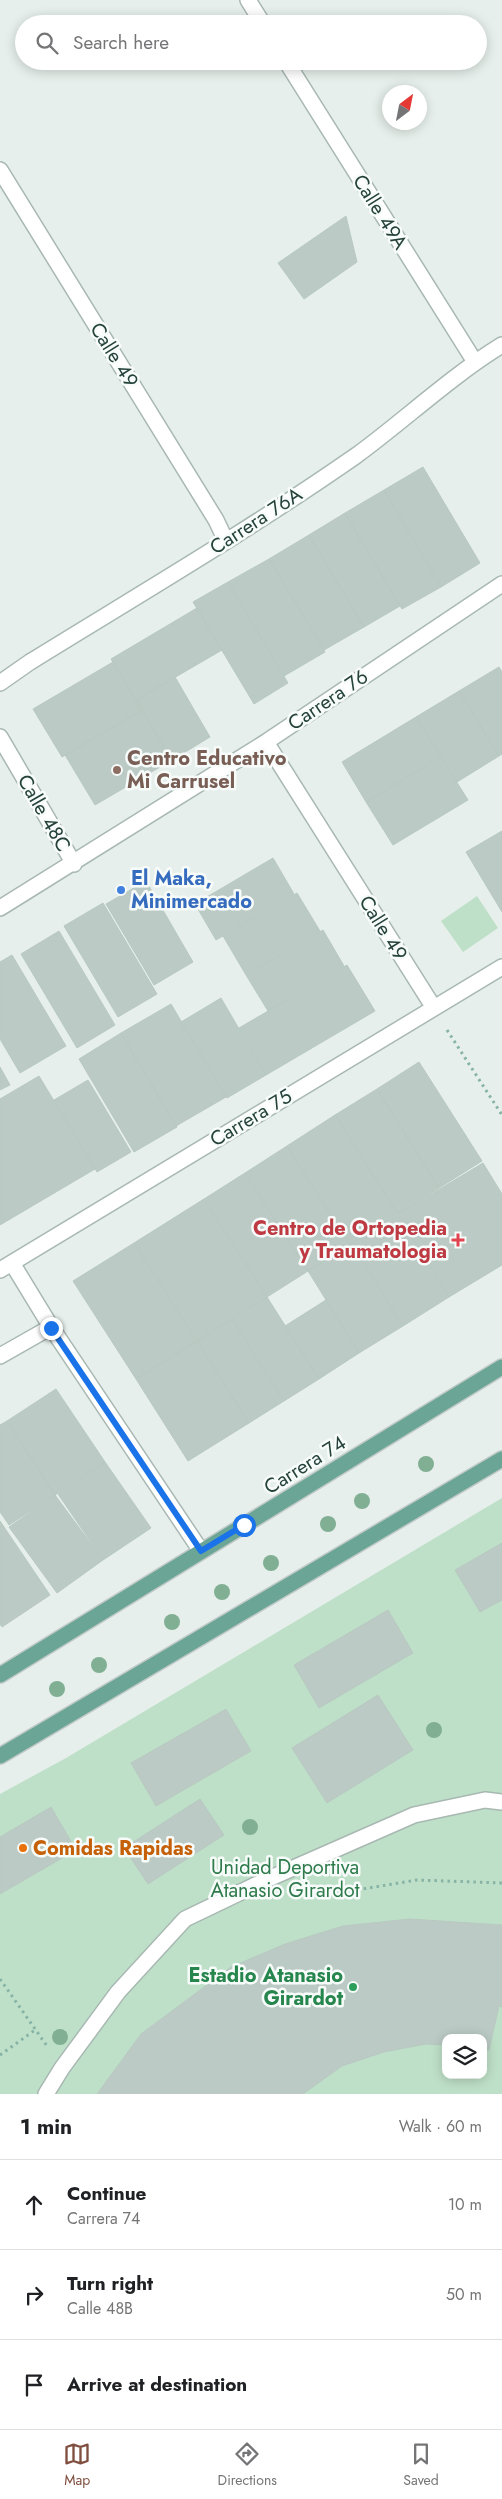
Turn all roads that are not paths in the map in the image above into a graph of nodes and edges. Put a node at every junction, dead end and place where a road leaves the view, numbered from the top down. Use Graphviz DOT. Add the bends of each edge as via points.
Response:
graph roads {
  1 [pos="248,0"];
  2 [pos="257,15"];
  3 [pos="292,70"];
  4 [pos="0,170"];
  5 [pos="502,345"];
  6 [pos="475,362"];
  7 [pos="226,541"];
  8 [pos="502,584"];
  9 [pos="0,683"];
  10 [pos="0,737"];
  11 [pos="266,742"];
  12 [pos="74,864"];
  13 [pos="0,908"];
  14 [pos="502,966"];
  15 [pos="434,1008"];
  16 [pos="6,1267"];
  17 [pos="51,1328"];
  18 [pos="0,1356"];
  19 [pos="502,1367"];
  20 [pos="502,1459"];
  21 [pos="201,1551"];
  22 [pos="0,1675"];
  23 [pos="0,1756"];
  24 [pos="502,1802"];
  25 [pos="46,2094"];
  1 -- 2 [label="street"];
  3 -- 6 [label="street, Calle 49A"];
  4 -- 7 [label="street, Calle 49"];
  5 -- 6 [label="street, Carrera 76A"];
  6 -- 7 [label="street, Carrera 76A" via="358,454"];
  7 -- 9 [label="street, Carrera 76A"];
  8 -- 11 [label="street, Carrera 76"];
  10 -- 12 [label="street, Calle 48C"];
  11 -- 12 [label="street, Carrera 76"];
  11 -- 15 [label="street, Calle 49"];
  12 -- 13 [label="street, Carrera 76"];
  14 -- 15 [label="street, Carrera 75"];
  15 -- 16 [label="street, Carrera 75"];
  16 -- 17 [label="street"];
  17 -- 18 [label="street"];
  17 -- 21 [label="street"];
  19 -- 21 [label="main road, Carrera 74"];
  20 -- 23 [label="main road"];
  21 -- 22 [label="main road, Carrera 74"];
  24 -- 25 [label="street" via="485,1800 414,1816 266,1880 186,1919 118,1992"];
}
